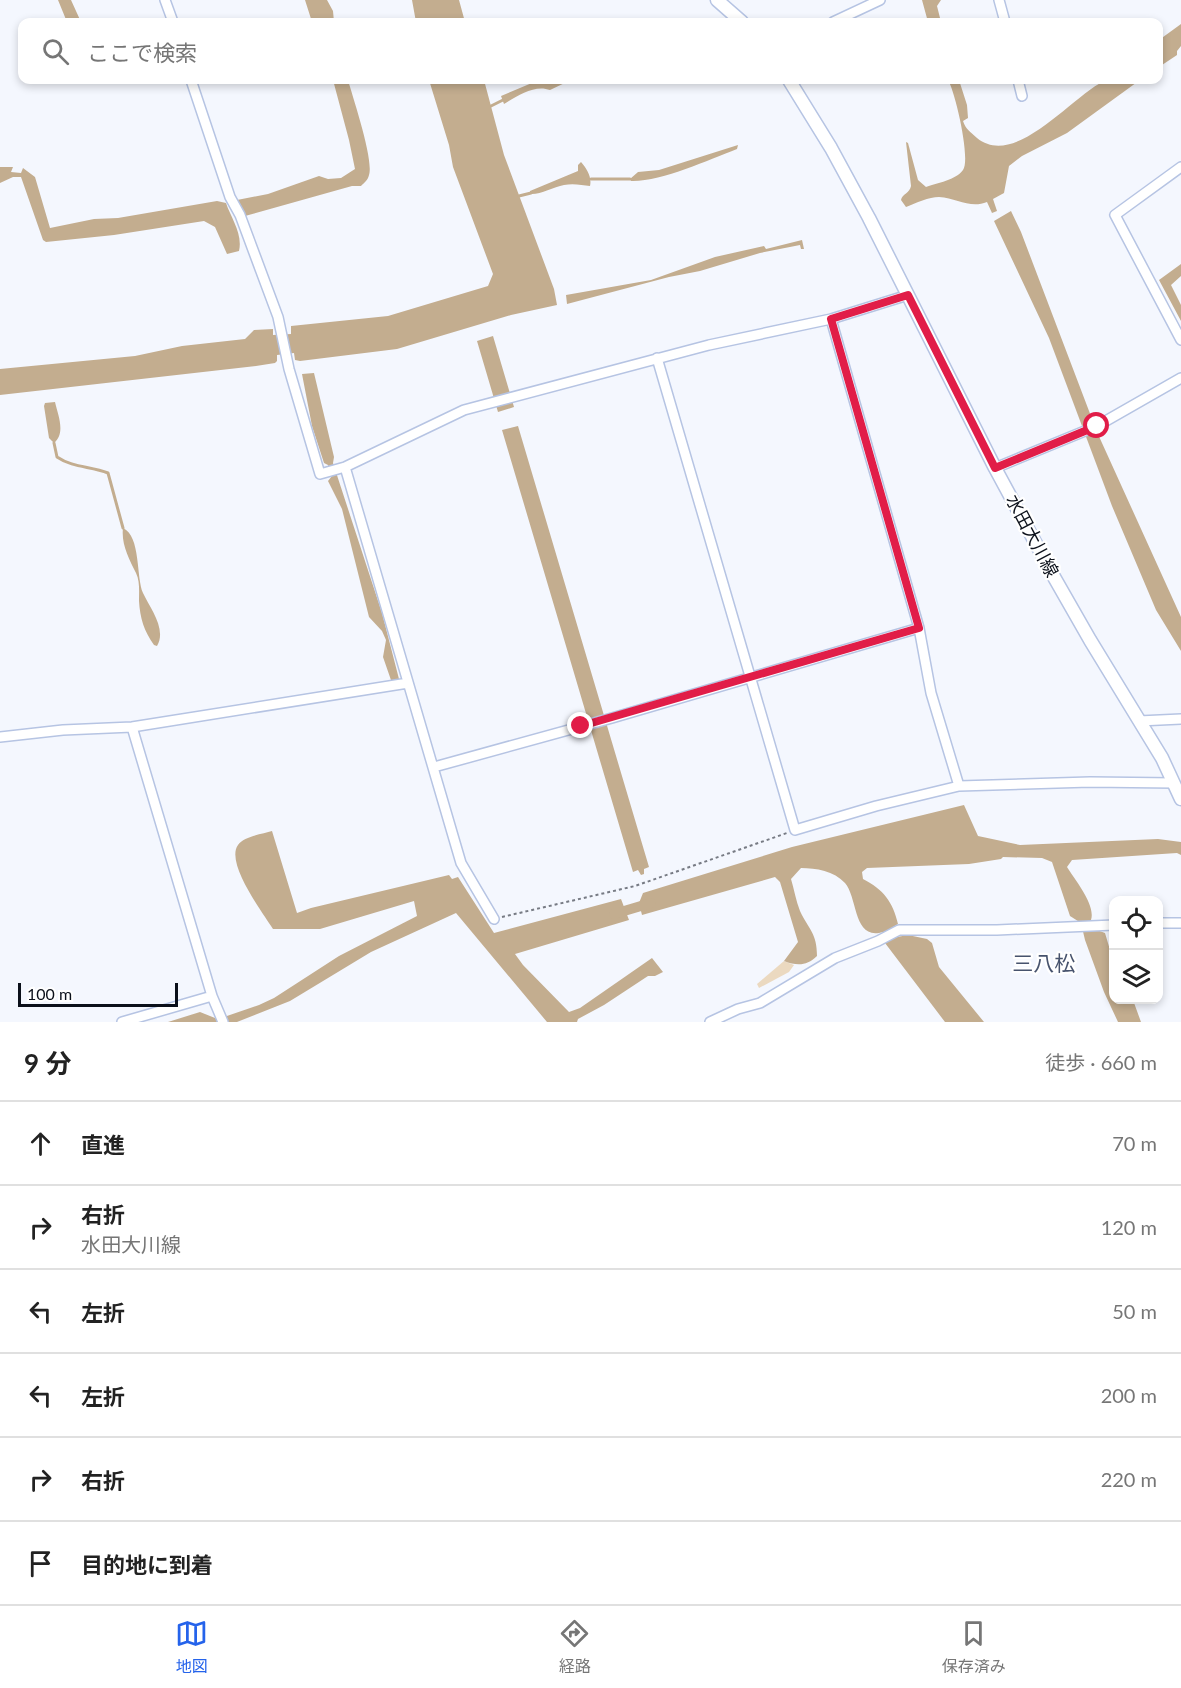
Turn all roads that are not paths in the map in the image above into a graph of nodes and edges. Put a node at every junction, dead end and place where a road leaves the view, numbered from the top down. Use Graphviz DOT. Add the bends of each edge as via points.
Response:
graph roads {
  1 [pos="165,0"];
  2 [pos="717,0"];
  3 [pos="880,0"];
  4 [pos="999,0"];
  5 [pos="172,18"];
  6 [pos="737,18"];
  7 [pos="842,18"];
  8 [pos="1004,18"];
  9 [pos="192,84"];
  10 [pos="791,84"];
  11 [pos="1019,84"];
  12 [pos="1022,96"];
  13 [pos="1181,167"];
  14 [pos="908,295"];
  15 [pos="831,319"];
  16 [pos="1181,340"];
  17 [pos="657,358"];
  18 [pos="1181,378"];
  19 [pos="345,467"];
  20 [pos="995,468"];
  21 [pos="919,628"];
  22 [pos="751,676"];
  23 [pos="408,683"];
  24 [pos="1181,719"];
  25 [pos="1139,721"];
  26 [pos="132,727"];
  27 [pos="0,737"];
  28 [pos="434,767"];
  29 [pos="1174,783"];
  30 [pos="960,786"];
  31 [pos="1181,799"];
  32 [pos="494,919"];
  33 [pos="1163,922"];
  34 [pos="1181,922"];
  35 [pos="1109,925"];
  36 [pos="212,996"];
  37 [pos="122,1022"];
  38 [pos="223,1022"];
  39 [pos="710,1022"];
  1 -- 5 [label="street"];
  2 -- 6 [label="main road"];
  3 -- 7 [label="street"];
  4 -- 8 [label="street"];
  9 -- 19 [label="street" via="230,196 278,317 320,474"];
  10 -- 14 [label="main road, 水田大川線" via="831,148"];
  11 -- 12 [label="street"];
  13 -- 16 [label="street" via="1115,215"];
  14 -- 15 [label="street"];
  14 -- 20 [label="main road, 水田大川線"];
  15 -- 17 [label="street"];
  15 -- 21 [label="street"];
  17 -- 19 [label="street" via="464,410"];
  17 -- 22 [label="street"];
  18 -- 20 [label="street" via="1097,426"];
  19 -- 23 [label="street"];
  20 -- 25 [label="main road, 水田大川線"];
  21 -- 22 [label="street"];
  21 -- 30 [label="street" via="931,693"];
  22 -- 28 [label="street"];
  22 -- 30 [label="street" via="795,830"];
  23 -- 26 [label="street"];
  23 -- 28 [label="street"];
  24 -- 25 [label="street"];
  25 -- 29 [label="main road, 水田大川線"];
  26 -- 27 [label="street"];
  26 -- 36 [label="street"];
  28 -- 32 [label="street" via="461,863"];
  29 -- 30 [label="street"];
  29 -- 31 [label="main road, 水田大川線"];
  33 -- 34 [label="street"];
  35 -- 39 [label="street" via="899,930 835,958 760,1003"];
  36 -- 37 [label="street"];
  36 -- 38 [label="street"];
}
